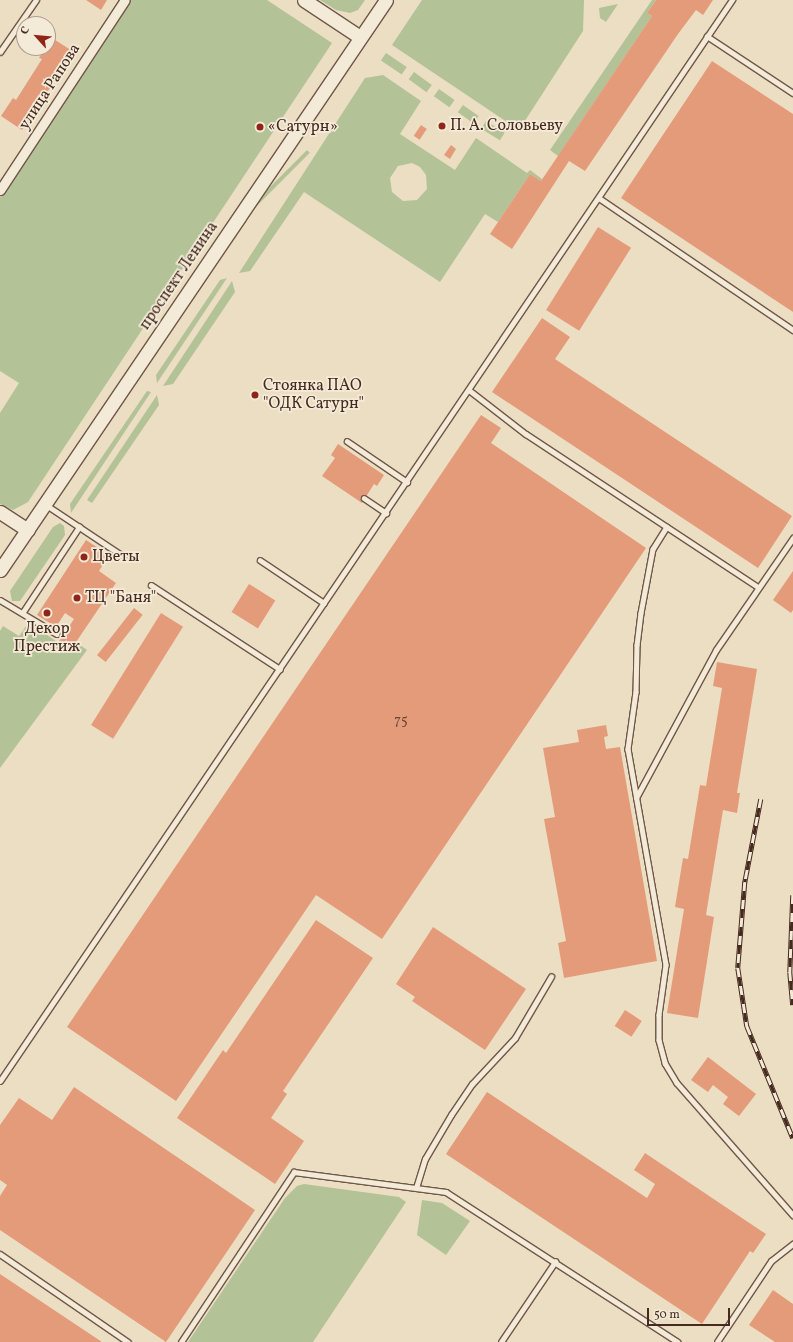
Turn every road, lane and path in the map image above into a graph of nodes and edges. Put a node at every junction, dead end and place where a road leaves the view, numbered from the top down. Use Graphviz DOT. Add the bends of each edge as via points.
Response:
graph roads {
  1 [pos="36,0"];
  2 [pos="125,0"];
  3 [pos="304,0"];
  4 [pos="386,0"];
  5 [pos="732,0"];
  6 [pos="707,36"];
  7 [pos="360,37"];
  8 [pos="0,52"];
  9 [pos="793,93"];
  10 [pos="0,190"];
  11 [pos="599,198"];
  12 [pos="793,330"];
  13 [pos="469,390"];
  14 [pos="347,442"];
  15 [pos="407,482"];
  16 [pos="364,498"];
  17 [pos="45,504"];
  18 [pos="0,512"];
  19 [pos="386,513"];
  20 [pos="79,526"];
  21 [pos="667,527"];
  22 [pos="28,530"];
  23 [pos="793,538"];
  24 [pos="123,556"];
  25 [pos="260,560"];
  26 [pos="0,570"];
  27 [pos="151,586"];
  28 [pos="758,587"];
  29 [pos="0,600"];
  30 [pos="324,603"];
  31 [pos="23,612"];
  32 [pos="57,634"];
  33 [pos="280,669"];
  34 [pos="636,798"];
  35 [pos="551,977"];
  36 [pos="0,1081"];
  37 [pos="416,1188"];
  38 [pos="793,1216"];
  39 [pos="793,1244"];
  40 [pos="0,1254"];
  41 [pos="555,1262"];
  42 [pos="128,1342"];
  43 [pos="180,1342"];
  44 [pos="501,1342"];
  45 [pos="678,1342"];
  46 [pos="717,1342"];
  1 -- 8 [label="lane"];
  2 -- 10 [label="street, улица Рапова"];
  3 -- 7 [label="main road"];
  4 -- 7 [label="main road, проспект Ленина"];
  5 -- 6 [label="lane"];
  6 -- 9 [label="lane"];
  6 -- 11 [label="lane"];
  7 -- 17 [label="main road, проспект Ленина"];
  11 -- 12 [label="lane"];
  11 -- 13 [label="lane"];
  13 -- 15 [label="lane"];
  13 -- 21 [label="lane" via="526,434"];
  14 -- 15 [label="lane"];
  15 -- 19 [label="lane"];
  16 -- 19 [label="lane"];
  17 -- 20 [label="lane"];
  17 -- 22 [label="main road, проспект Ленина"];
  18 -- 22 [label="main road"];
  19 -- 30 [label="lane"];
  20 -- 24 [label="lane"];
  20 -- 31 [label="lane"];
  21 -- 28 [label="lane"];
  21 -- 34 [label="lane" via="653,549 637,645 636,692 628,750"];
  22 -- 26 [label="main road, проспект Ленина"];
  23 -- 28 [label="lane"];
  25 -- 30 [label="lane"];
  27 -- 33 [label="lane"];
  28 -- 34 [label="lane" via="716,650"];
  29 -- 31 [label="lane"];
  30 -- 33 [label="lane"];
  31 -- 32 [label="lane"];
  33 -- 36 [label="lane"];
  34 -- 38 [label="lane" via="666,965 659,1021 659,1040 665,1063 677,1083"];
  35 -- 37 [label="lane" via="514,1038 472,1084 451,1115 425,1159"];
  37 -- 41 [label="lane" via="446,1192"];
  37 -- 43 [label="lane" via="294,1172"];
  39 -- 46 [label="lane" via="771,1261"];
  40 -- 42 [label="lane"];
  41 -- 44 [label="lane"];
  41 -- 45 [label="lane"];
}
